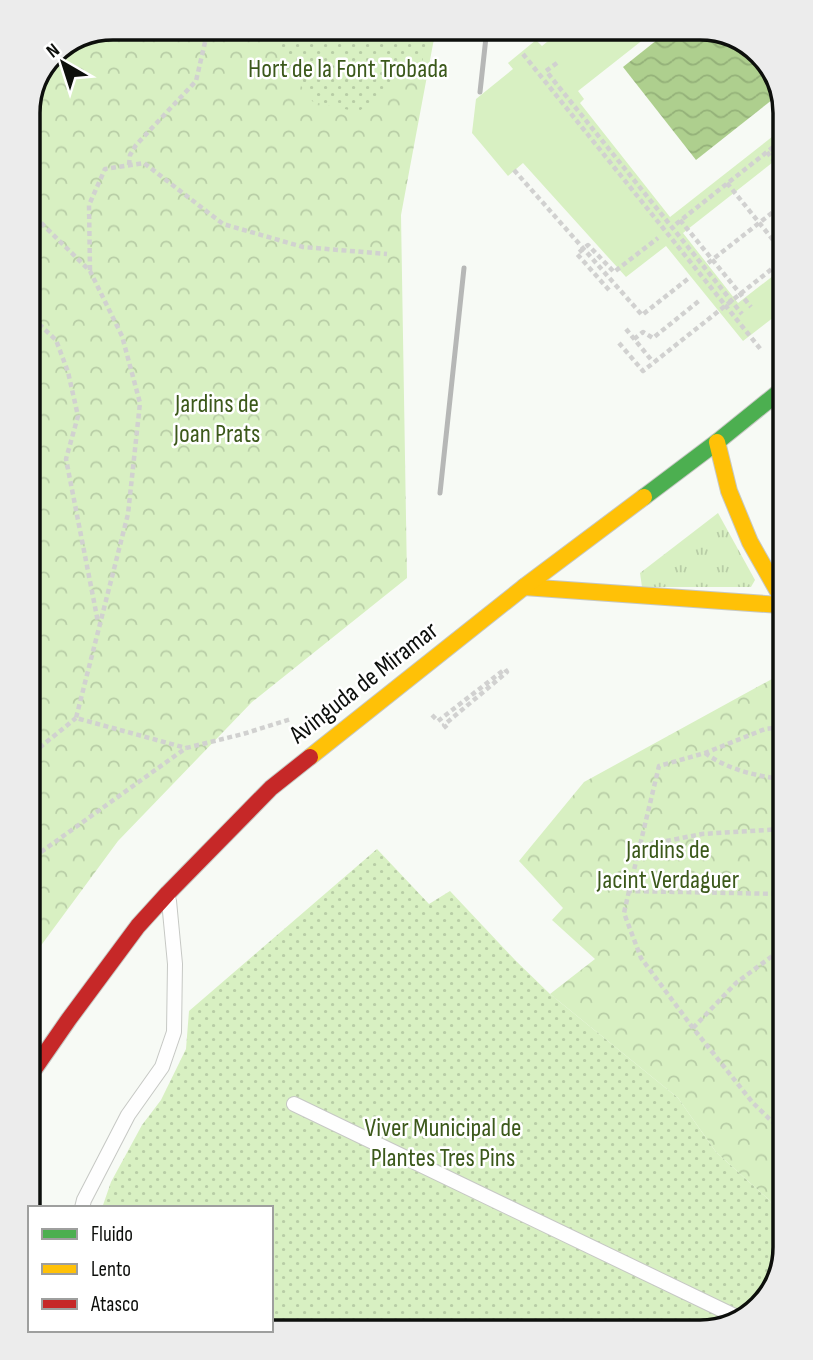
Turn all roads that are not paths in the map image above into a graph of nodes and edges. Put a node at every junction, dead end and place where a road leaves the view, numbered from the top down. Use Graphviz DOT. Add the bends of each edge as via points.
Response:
graph roads {
  1 [pos="773,397"];
  2 [pos="717,442"];
  3 [pos="773,583"];
  4 [pos="524,587"];
  5 [pos="773,605"];
  6 [pos="168,893"];
  7 [pos="40,1061"];
  8 [pos="294,1104"];
  9 [pos="83,1206"];
  10 [pos="729,1313"];
  1 -- 2 [label="street, Avinguda de Miramar"];
  2 -- 3 [label="street" via="729,491"];
  2 -- 4 [label="street, Avinguda de Miramar"];
  4 -- 5 [label="street"];
  4 -- 6 [label="street, Avinguda de Miramar" via="271,788"];
  6 -- 7 [label="street, Avinguda de Miramar" via="130,936"];
  6 -- 9 [label="lane" via="175,964 174,1032 162,1067 128,1115"];
  8 -- 10 [label="lane"];
}
